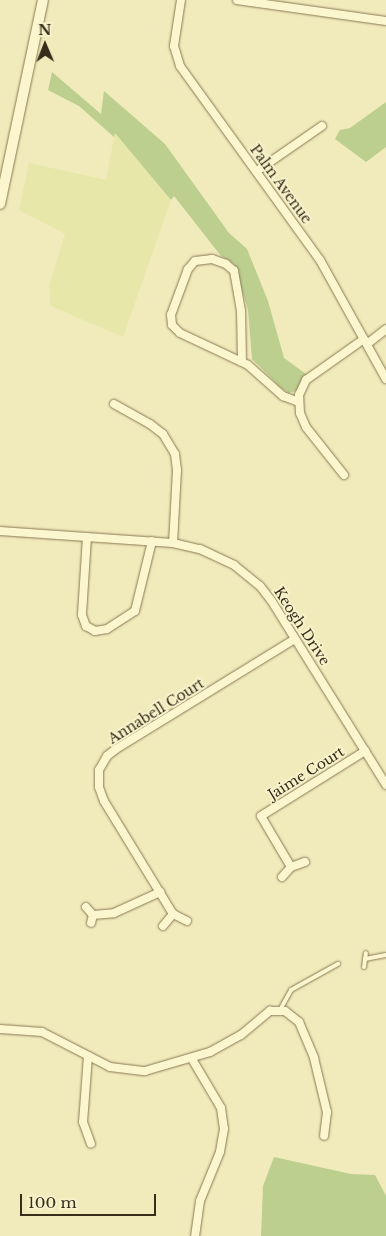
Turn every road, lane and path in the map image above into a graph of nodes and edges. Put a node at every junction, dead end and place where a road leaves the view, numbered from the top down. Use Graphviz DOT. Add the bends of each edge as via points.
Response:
graph roads {
  1 [pos="43,0"];
  2 [pos="181,0"];
  3 [pos="238,0"];
  4 [pos="386,21"];
  5 [pos="322,126"];
  6 [pos="257,171"];
  7 [pos="0,204"];
  8 [pos="386,329"];
  9 [pos="365,341"];
  10 [pos="242,362"];
  11 [pos="386,380"];
  12 [pos="299,402"];
  13 [pos="114,404"];
  14 [pos="344,475"];
  15 [pos="0,531"];
  16 [pos="87,537"];
  17 [pos="152,541"];
  18 [pos="173,543"];
  19 [pos="295,639"];
  20 [pos="365,751"];
  21 [pos="386,785"];
  22 [pos="305,862"];
  23 [pos="291,867"];
  24 [pos="282,876"];
  25 [pos="160,892"];
  26 [pos="86,907"];
  27 [pos="174,914"];
  28 [pos="187,921"];
  29 [pos="164,926"];
  30 [pos="366,953"];
  31 [pos="386,955"];
  32 [pos="365,958"];
  33 [pos="338,964"];
  34 [pos="364,967"];
  35 [pos="280,1010"];
  36 [pos="0,1030"];
  37 [pos="88,1056"];
  38 [pos="192,1059"];
  39 [pos="324,1136"];
  40 [pos="91,1144"];
  41 [pos="195,1236"];
  1 -- 7 [label="street"];
  2 -- 6 [label="street, Palm Avenue" via="174,46 176,58"];
  3 -- 4 [label="street"];
  5 -- 6 [label="street"];
  6 -- 9 [label="street, Palm Avenue" via="320,260"];
  8 -- 9 [label="street"];
  9 -- 11 [label="street, Palm Avenue"];
  9 -- 12 [label="street" via="306,380 300,389"];
  10 -- 10 [label="street" via="180,333 172,325 171,315 188,269 195,260 212,259 234,271 242,311"];
  10 -- 12 [label="street" via="283,396"];
  12 -- 14 [label="street" via="306,427"];
  13 -- 18 [label="street" via="150,424 167,440 175,454 178,470"];
  15 -- 16 [label="street, Keogh Drive"];
  16 -- 17 [label="street, Keogh Drive"];
  16 -- 17 [label="street" via="82,615 86,626 96,631 107,629 135,610"];
  17 -- 18 [label="street, Keogh Drive"];
  18 -- 19 [label="street, Keogh Drive" via="219,557 249,576 271,600"];
  19 -- 20 [label="street, Keogh Drive"];
  19 -- 25 [label="street, Annabell Court" via="116,749 102,763 98,778 104,801"];
  20 -- 21 [label="street, Keogh Drive"];
  20 -- 23 [label="street, Jaime Court" via="261,816"];
  22 -- 23 [label="street"];
  23 -- 24 [label="street"];
  25 -- 26 [label="street" via="114,913 92,919"];
  25 -- 27 [label="street, Annabell Court"];
  27 -- 28 [label="street, Annabell Court"];
  27 -- 29 [label="street"];
  30 -- 32 [label="lane"];
  31 -- 32 [label="lane"];
  32 -- 34 [label="lane"];
  33 -- 35 [label="lane" via="290,990"];
  35 -- 38 [label="street" via="264,1014 241,1034"];
  35 -- 39 [label="street" via="295,1016 310,1046 327,1112"];
  36 -- 37 [label="street" via="42,1032"];
  37 -- 38 [label="street" via="110,1067 131,1071"];
  37 -- 40 [label="street" via="83,1122"];
  38 -- 41 [label="street" via="221,1108 224,1130 220,1152 200,1201"];
}
